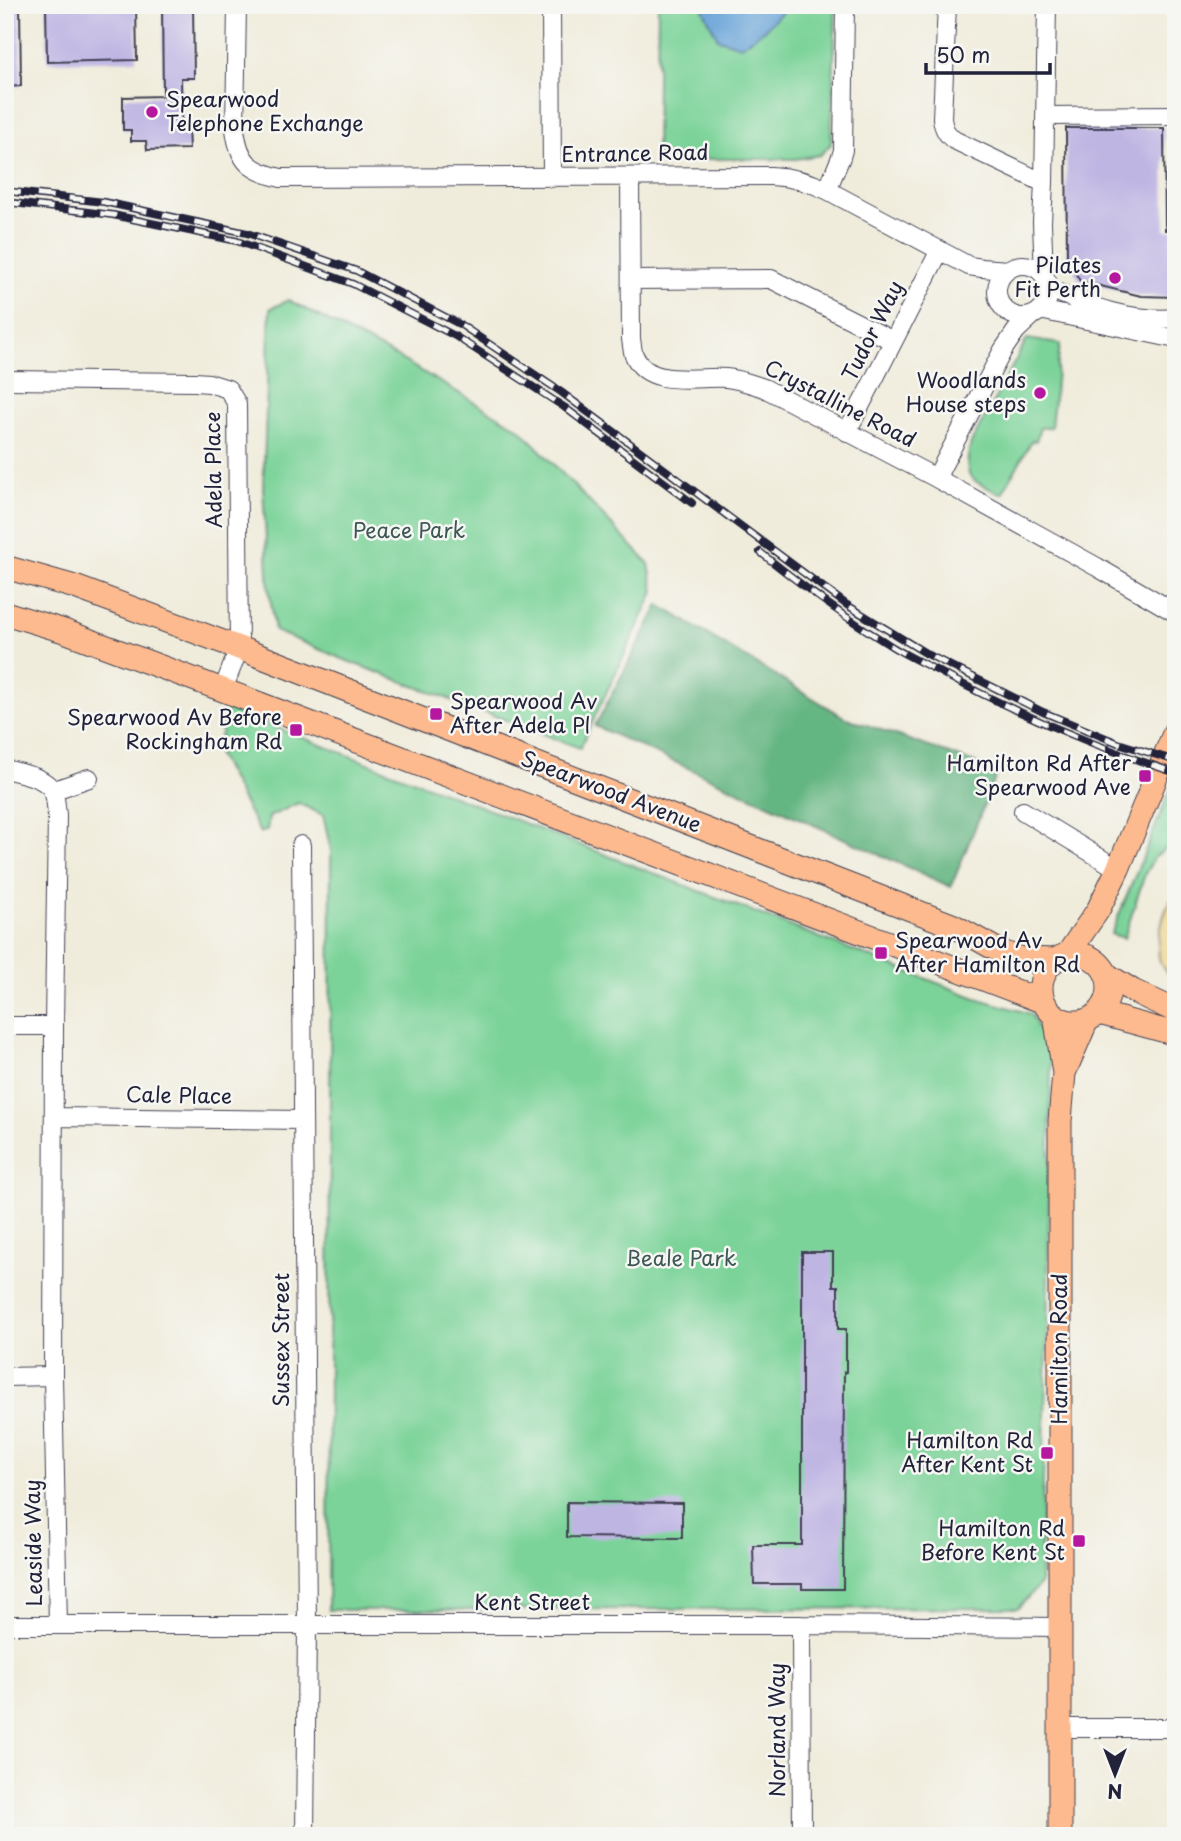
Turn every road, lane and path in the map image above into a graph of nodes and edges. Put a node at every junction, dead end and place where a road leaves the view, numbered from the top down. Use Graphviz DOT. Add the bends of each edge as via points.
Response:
graph roads {
  1 [pos="237,5"];
  2 [pos="551,5"];
  3 [pos="845,5"];
  4 [pos="947,5"];
  5 [pos="1046,5"];
  6 [pos="1176,115"];
  7 [pos="1045,116"];
  8 [pos="630,177"];
  9 [pos="552,178"];
  10 [pos="1044,183"];
  11 [pos="827,190"];
  12 [pos="1042,222"];
  13 [pos="940,250"];
  14 [pos="969,265"];
  15 [pos="1012,268"];
  16 [pos="631,280"];
  17 [pos="1046,282"];
  18 [pos="1000,302"];
  19 [pos="1036,312"];
  20 [pos="1176,318"];
  21 [pos="1176,339"];
  22 [pos="893,341"];
  23 [pos="1003,349"];
  24 [pos="5,380"];
  25 [pos="847,432"];
  26 [pos="936,478"];
  27 [pos="5,567"];
  28 [pos="5,613"];
  29 [pos="1176,613"];
  30 [pos="240,648"];
  31 [pos="223,690"];
  32 [pos="1176,729"];
  33 [pos="5,769"];
  34 [pos="89,778"];
  35 [pos="52,791"];
  36 [pos="1023,811"];
  37 [pos="301,845"];
  38 [pos="1118,869"];
  39 [pos="1098,910"];
  40 [pos="1062,958"];
  41 [pos="1100,967"];
  42 [pos="1049,1009"];
  43 [pos="1176,1010"];
  44 [pos="1093,1017"];
  45 [pos="5,1026"];
  46 [pos="54,1026"];
  47 [pos="1176,1034"];
  48 [pos="1064,1073"];
  49 [pos="55,1117"];
  50 [pos="303,1120"];
  51 [pos="53,1376"];
  52 [pos="5,1377"];
  53 [pos="5,1625"];
  54 [pos="58,1625"];
  55 [pos="801,1625"];
  56 [pos="307,1626"];
  57 [pos="1059,1627"];
  58 [pos="1059,1728"];
  59 [pos="1176,1728"];
  60 [pos="305,1836"];
  61 [pos="802,1836"];
  62 [pos="1059,1836"];
  1 -- 9 [label="street, Entrance Road" via="237,144 251,168 281,178"];
  2 -- 9 [label="street"];
  3 -- 11 [label="street" via="842,150"];
  4 -- 10 [label="street" via="942,118 947,134"];
  5 -- 7 [label="street"];
  6 -- 7 [label="street"];
  7 -- 10 [label="street"];
  8 -- 9 [label="street, Entrance Road"];
  8 -- 11 [label="street, Entrance Road" via="789,177"];
  8 -- 16 [label="street, Crystalline Road"];
  10 -- 12 [label="street"];
  11 -- 13 [label="street, Entrance Road"];
  12 -- 15 [label="street" via="1024,258"];
  12 -- 17 [label="street"];
  13 -- 14 [label="street, Entrance Road"];
  13 -- 22 [label="street, Tudor Way"];
  14 -- 15 [label="street, Entrance Road"];
  14 -- 18 [label="street, Entrance Road"];
  15 -- 17 [label="street" via="1033,267"];
  15 -- 18 [label="street" via="998,284"];
  16 -- 22 [label="street" via="771,279"];
  16 -- 25 [label="street, Crystalline Road" via="634,355 651,374 746,382"];
  17 -- 19 [label="street" via="1048,296"];
  17 -- 20 [label="street" via="1100,310 1136,318"];
  18 -- 19 [label="street" via="1016,316"];
  18 -- 23 [label="street"];
  19 -- 21 [label="street"];
  19 -- 23 [label="street"];
  22 -- 25 [label="street, Tudor Way"];
  23 -- 26 [label="street"];
  24 -- 30 [label="street, Adela Place" via="195,382 228,388 237,404"];
  25 -- 26 [label="street, Crystalline Road"];
  26 -- 29 [label="street, Crystalline Road"];
  27 -- 30 [label="main road, Spearwood Avenue" via="75,587"];
  28 -- 31 [label="main road, Spearwood Avenue"];
  30 -- 31 [label="street, Adela Place"];
  30 -- 40 [label="main road, Spearwood Avenue" via="941,921 1001,952 1023,958"];
  31 -- 42 [label="main road, Spearwood Avenue"];
  32 -- 38 [label="main road"];
  33 -- 35 [label="street" via="30,775"];
  34 -- 35 [label="street"];
  35 -- 46 [label="street, Leaside Way" via="57,815"];
  36 -- 38 [label="street"];
  37 -- 50 [label="street, Sussex Street"];
  38 -- 39 [label="main road"];
  39 -- 40 [label="main road"];
  39 -- 41 [label="main road"];
  40 -- 41 [label="main road" via="1076,954"];
  40 -- 42 [label="main road" via="1044,974 1042,993"];
  41 -- 43 [label="main road" via="1133,990"];
  41 -- 44 [label="main road" via="1109,995"];
  42 -- 44 [label="main road" via="1065,1021"];
  42 -- 48 [label="main road, Hamilton Road"];
  44 -- 47 [label="main road"];
  44 -- 48 [label="main road, Hamilton Road"];
  45 -- 46 [label="street"];
  46 -- 49 [label="street, Leaside Way"];
  48 -- 57 [label="main road, Hamilton Road" via="1060,1121"];
  49 -- 50 [label="street, Cale Place"];
  49 -- 51 [label="street, Leaside Way"];
  50 -- 56 [label="street, Sussex Street"];
  51 -- 52 [label="street"];
  51 -- 54 [label="street, Leaside Way"];
  53 -- 54 [label="street, Kent Street"];
  54 -- 56 [label="street, Kent Street"];
  55 -- 56 [label="street, Kent Street"];
  55 -- 57 [label="street, Kent Street"];
  55 -- 61 [label="street, Norland Way"];
  56 -- 60 [label="street, Sussex Street"];
  57 -- 58 [label="main road, Hamilton Road"];
  58 -- 59 [label="street"];
  58 -- 62 [label="main road, Hamilton Road"];
}
